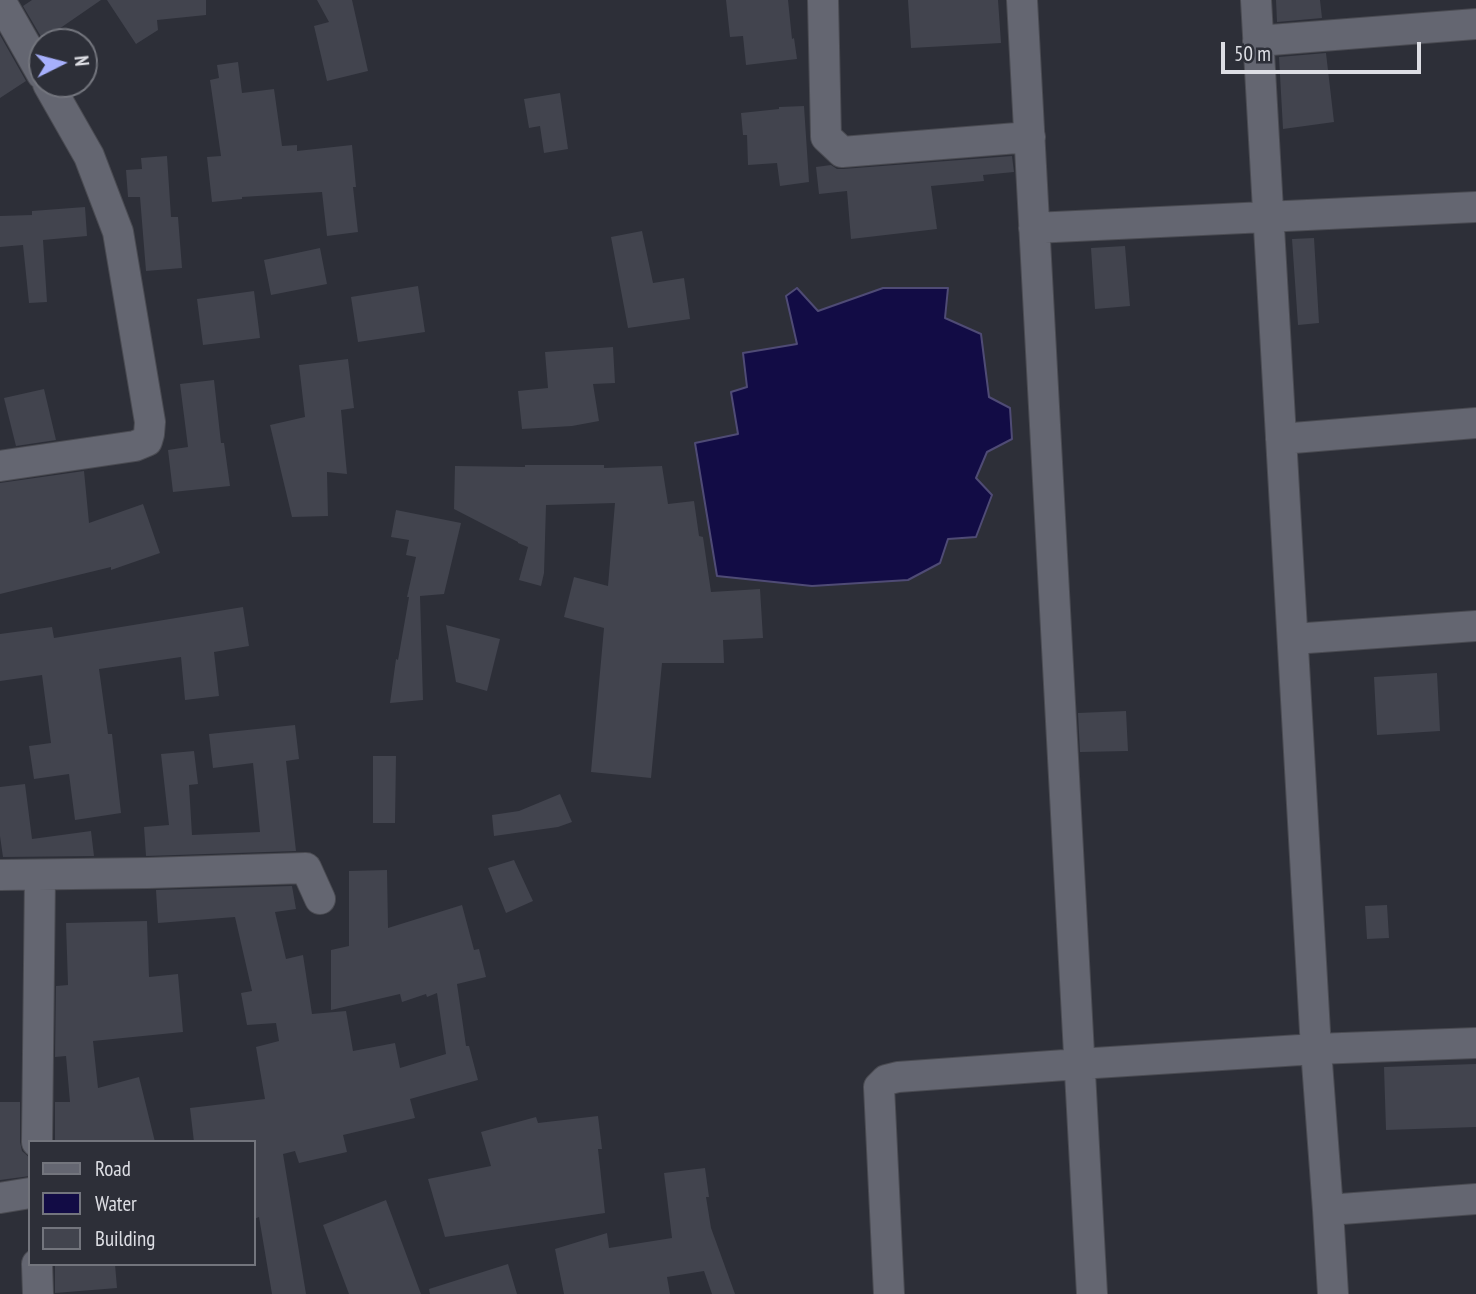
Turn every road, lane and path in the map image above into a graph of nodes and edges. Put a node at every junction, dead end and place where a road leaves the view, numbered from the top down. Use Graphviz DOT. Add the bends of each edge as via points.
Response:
graph roads {
  1 [pos="0,0"];
  2 [pos="823,0"];
  3 [pos="1022,0"];
  4 [pos="1256,0"];
  5 [pos="1476,24"];
  6 [pos="1258,41"];
  7 [pos="28,49"];
  8 [pos="56,98"];
  9 [pos="1030,137"];
  10 [pos="1476,207"];
  11 [pos="1268,218"];
  12 [pos="1034,228"];
  13 [pos="1476,424"];
  14 [pos="1281,439"];
  15 [pos="0,466"];
  16 [pos="1476,626"];
  17 [pos="1293,639"];
  18 [pos="0,875"];
  19 [pos="40,875"];
  20 [pos="320,899"];
  21 [pos="1476,1043"];
  22 [pos="1315,1049"];
  23 [pos="1079,1063"];
  24 [pos="37,1140"];
  25 [pos="28,1193"];
  26 [pos="0,1198"];
  27 [pos="1476,1199"];
  28 [pos="1328,1210"];
  29 [pos="37,1266"];
  30 [pos="38,1294"];
  31 [pos="889,1294"];
  32 [pos="1092,1294"];
  33 [pos="1333,1294"];
  1 -- 7 [label="street"];
  2 -- 9 [label="street" via="826,137 842,152"];
  3 -- 9 [label="street"];
  4 -- 6 [label="street"];
  5 -- 6 [label="street"];
  6 -- 11 [label="street"];
  8 -- 15 [label="street" via="89,156 118,232 149,434 147,441 135,446"];
  9 -- 12 [label="street"];
  10 -- 11 [label="street"];
  11 -- 12 [label="street"];
  11 -- 14 [label="street"];
  12 -- 23 [label="street"];
  13 -- 14 [label="street"];
  14 -- 17 [label="street"];
  16 -- 17 [label="street"];
  17 -- 22 [label="street"];
  18 -- 19 [label="street"];
  19 -- 20 [label="street" via="306,868"];
  19 -- 24 [label="street"];
  21 -- 22 [label="street"];
  22 -- 23 [label="street"];
  22 -- 28 [label="street"];
  23 -- 31 [label="street" via="898,1077 879,1087"];
  23 -- 32 [label="street"];
  25 -- 26 [label="street"];
  27 -- 28 [label="street"];
  28 -- 33 [label="street"];
  29 -- 30 [label="street"];
}
